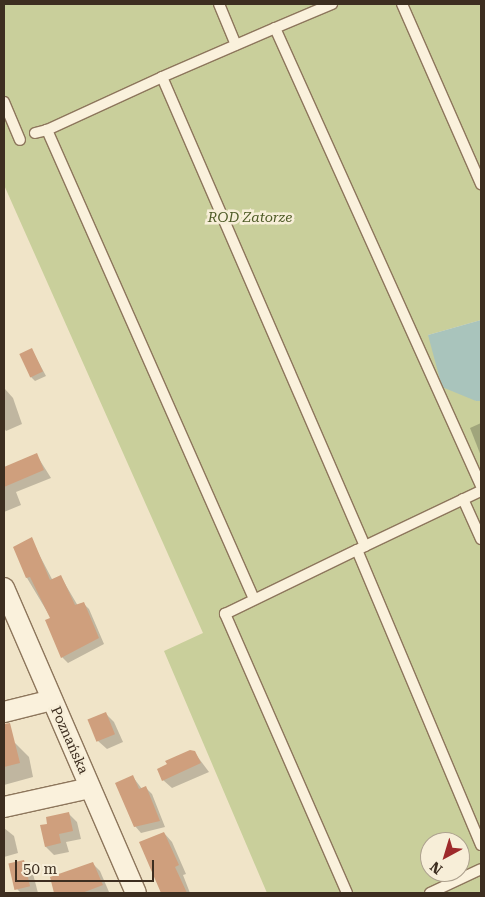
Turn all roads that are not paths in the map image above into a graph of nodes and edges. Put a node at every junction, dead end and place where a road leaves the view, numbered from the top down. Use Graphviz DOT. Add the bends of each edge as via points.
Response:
graph roads {
  1 [pos="219,4"];
  2 [pos="332,4"];
  3 [pos="402,4"];
  4 [pos="275,28"];
  5 [pos="236,45"];
  6 [pos="162,77"];
  7 [pos="4,102"];
  8 [pos="47,130"];
  9 [pos="35,133"];
  10 [pos="20,140"];
  11 [pos="481,184"];
  12 [pos="481,486"];
  13 [pos="481,491"];
  14 [pos="463,499"];
  15 [pos="481,539"];
  16 [pos="361,548"];
  17 [pos="4,588"];
  18 [pos="254,599"];
  19 [pos="52,700"];
  20 [pos="4,712"];
  21 [pos="90,788"];
  22 [pos="4,807"];
  23 [pos="481,845"];
  24 [pos="481,869"];
  25 [pos="136,893"];
  26 [pos="347,893"];
  27 [pos="430,893"];
  1 -- 5 [label="lane"];
  2 -- 4 [label="lane"];
  3 -- 11 [label="lane"];
  4 -- 5 [label="lane"];
  4 -- 12 [label="lane"];
  5 -- 6 [label="lane"];
  6 -- 8 [label="lane"];
  6 -- 16 [label="lane"];
  7 -- 10 [label="lane"];
  8 -- 9 [label="lane"];
  8 -- 18 [label="lane"];
  13 -- 14 [label="lane"];
  14 -- 15 [label="lane"];
  14 -- 16 [label="lane"];
  16 -- 18 [label="lane"];
  16 -- 23 [label="lane"];
  17 -- 19 [label="street, Poznańska"];
  18 -- 26 [label="lane" via="225,614"];
  19 -- 20 [label="street"];
  19 -- 21 [label="street, Poznańska"];
  21 -- 22 [label="street"];
  21 -- 25 [label="street, Poznańska"];
  24 -- 27 [label="lane"];
}
